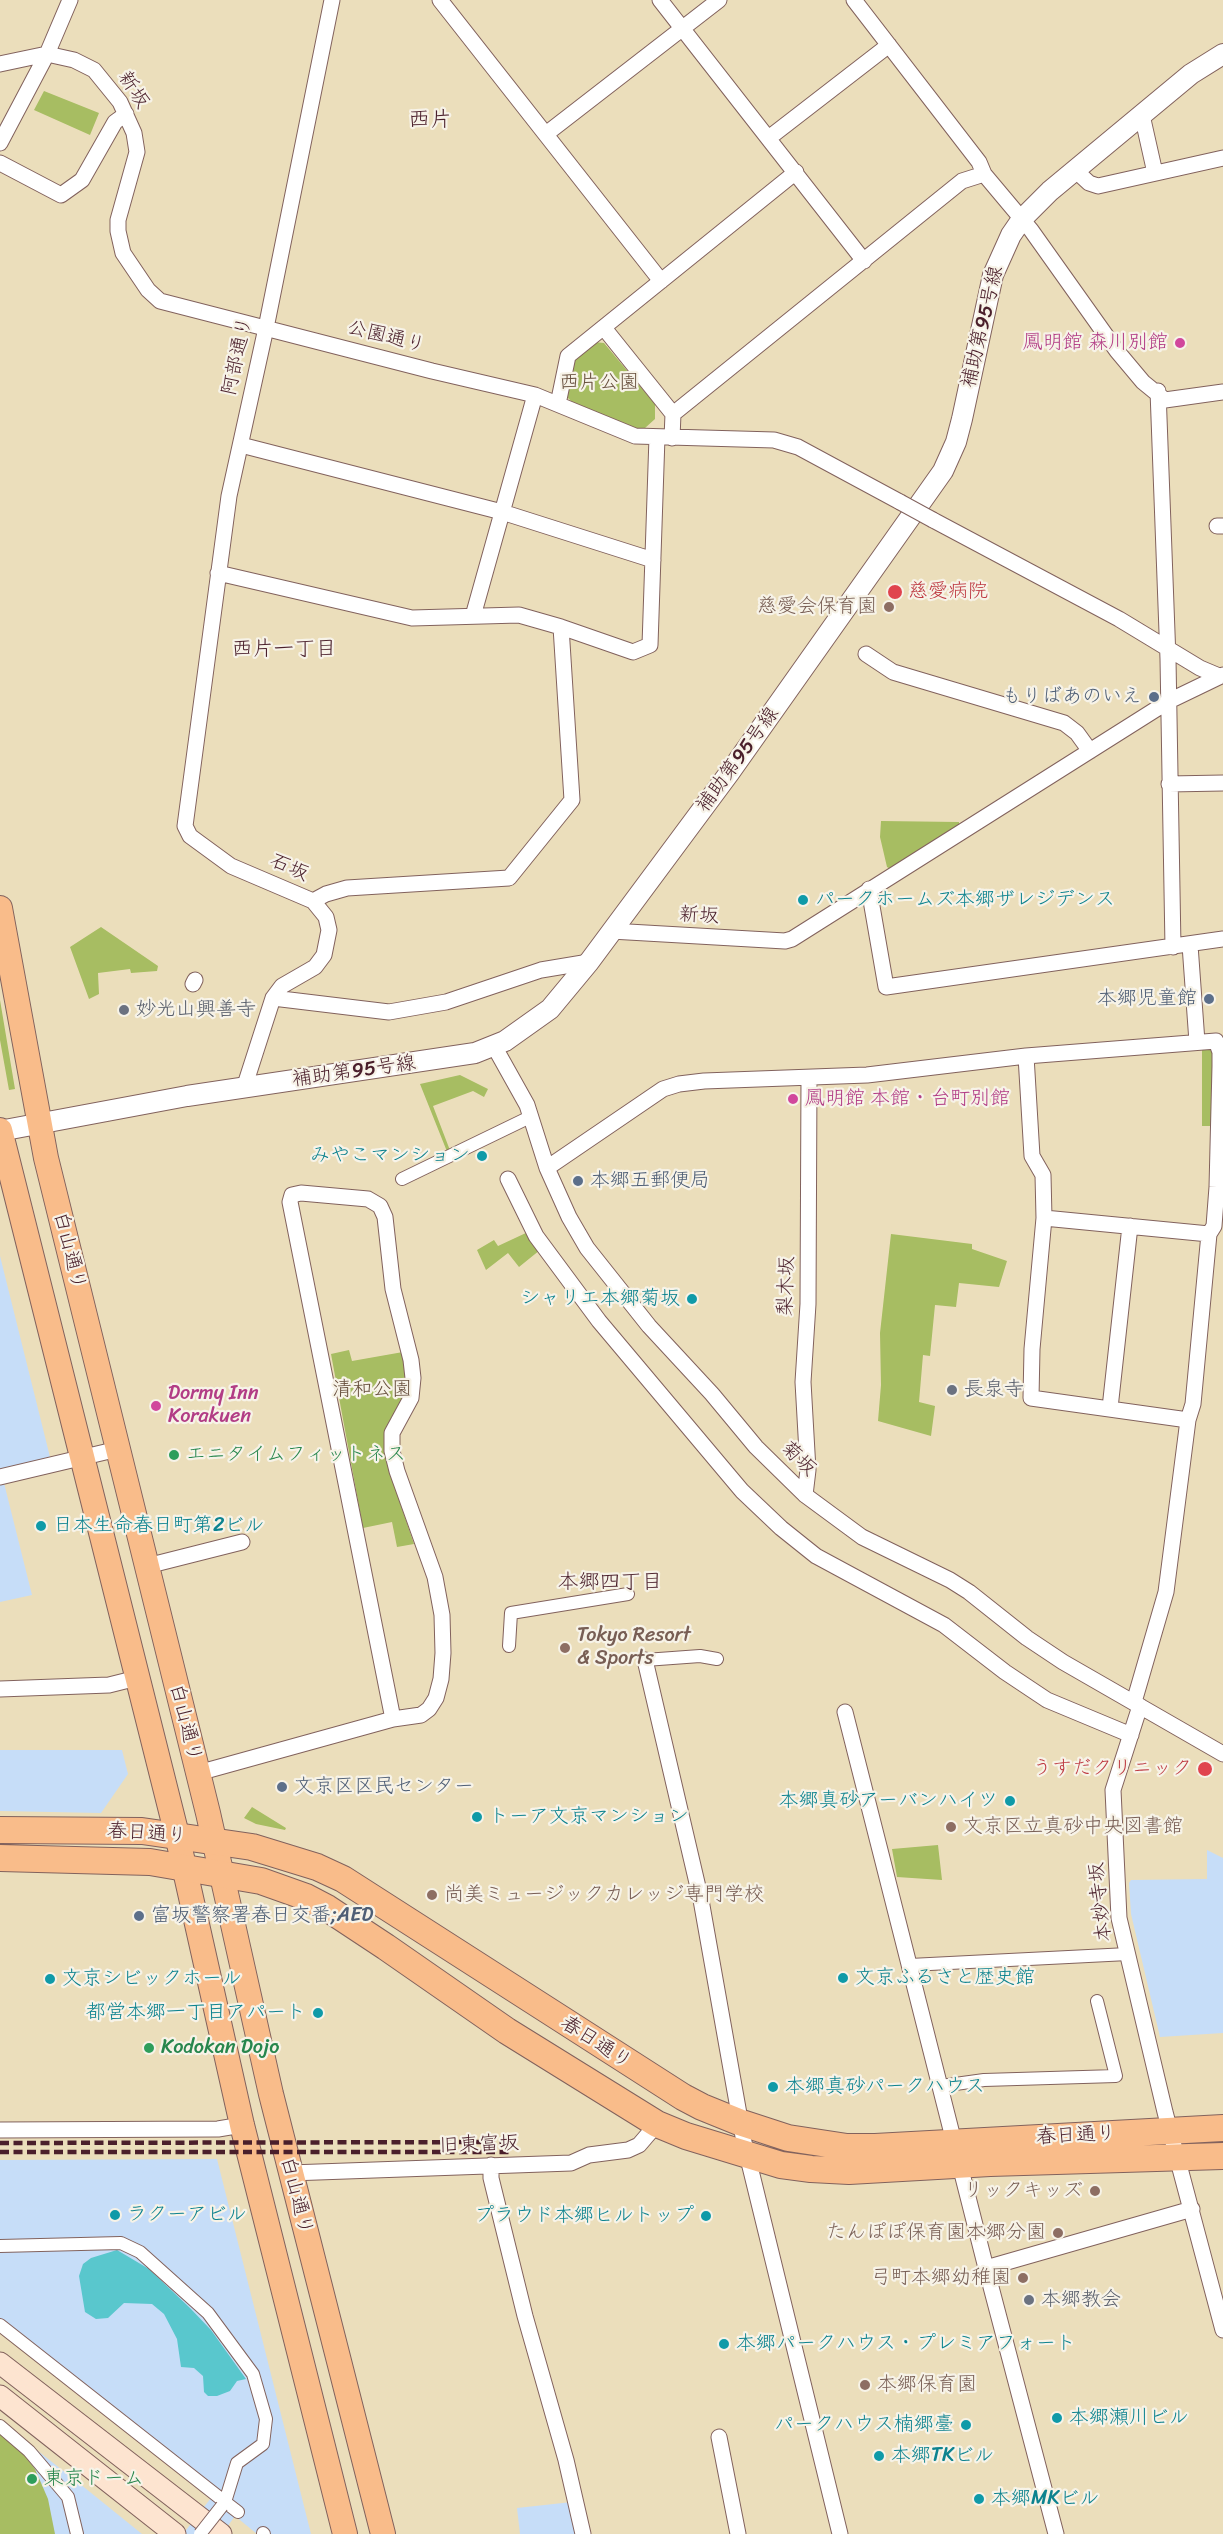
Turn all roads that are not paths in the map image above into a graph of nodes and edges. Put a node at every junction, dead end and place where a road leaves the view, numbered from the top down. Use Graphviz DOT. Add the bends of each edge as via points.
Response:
graph roads {
  1 [pos="70,0"];
  2 [pos="332,0"];
  3 [pos="440,0"];
  4 [pos="660,0"];
  5 [pos="719,0"];
  6 [pos="854,0"];
  7 [pos="682,28"];
  8 [pos="889,45"];
  9 [pos="47,54"];
  10 [pos="1223,54"];
  11 [pos="0,64"];
  12 [pos="126,114"];
  13 [pos="1142,115"];
  14 [pos="546,134"];
  15 [pos="770,138"];
  16 [pos="0,143"];
  17 [pos="1223,158"];
  18 [pos="0,163"];
  19 [pos="1075,170"];
  20 [pos="796,172"];
  21 [pos="1155,173"];
  22 [pos="984,174"];
  23 [pos="1022,219"];
  24 [pos="123,253"];
  25 [pos="864,261"];
  26 [pos="661,281"];
  27 [pos="266,328"];
  28 [pos="604,328"];
  29 [pos="1223,392"];
  30 [pos="1158,394"];
  31 [pos="536,395"];
  32 [pos="558,404"];
  33 [pos="673,414"];
  34 [pos="665,438"];
  35 [pos="242,446"];
  36 [pos="502,512"];
  37 [pos="653,561"];
  38 [pos="218,573"];
  39 [pos="473,616"];
  40 [pos="561,627"];
  41 [pos="1167,649"];
  42 [pos="866,654"];
  43 [pos="1221,675"];
  44 [pos="1169,701"];
  45 [pos="199,722"];
  46 [pos="1090,750"];
  47 [pos="1223,783"];
  48 [pos="1169,784"];
  49 [pos="869,889"];
  50 [pos="313,901"];
  51 [pos="0,909"];
  52 [pos="611,932"];
  53 [pos="1223,939"];
  54 [pos="1190,945"];
  55 [pos="1173,947"];
  56 [pos="589,962"];
  57 [pos="273,998"];
  58 [pos="1197,1042"];
  59 [pos="494,1046"];
  60 [pos="1026,1056"];
  61 [pos="809,1078"];
  62 [pos="244,1088"];
  63 [pos="531,1117"];
  64 [pos="39,1124"];
  65 [pos="0,1130"];
  66 [pos="547,1168"];
  67 [pos="402,1179"];
  68 [pos="508,1179"];
  69 [pos="1044,1218"];
  70 [pos="1130,1226"];
  71 [pos="1209,1234"];
  72 [pos="1110,1408"];
  73 [pos="1188,1420"];
  74 [pos="118,1449"];
  75 [pos="81,1457"];
  76 [pos="0,1477"];
  77 [pos="805,1495"];
  78 [pos="242,1542"];
  79 [pos="147,1566"];
  80 [pos="628,1594"];
  81 [pos="508,1646"];
  82 [pos="717,1659"];
  83 [pos="645,1660"];
  84 [pos="137,1678"];
  85 [pos="0,1689"];
  86 [pos="1137,1704"];
  87 [pos="845,1712"];
  88 [pos="393,1719"];
  89 [pos="1131,1735"];
  90 [pos="1223,1754"];
  91 [pos="198,1773"];
  92 [pos="0,1830"];
  93 [pos="177,1835"];
  94 [pos="214,1840"];
  95 [pos="0,1858"];
  96 [pos="185,1866"];
  97 [pos="222,1873"];
  98 [pos="1128,1954"];
  99 [pos="910,1965"];
  100 [pos="1097,2001"];
  101 [pos="940,2086"];
  102 [pos="739,2122"];
  103 [pos="657,2124"];
  104 [pos="242,2126"];
  105 [pos="1223,2128"];
  106 [pos="0,2130"];
  107 [pos="1171,2132"];
  108 [pos="957,2153"];
  109 [pos="747,2156"];
  110 [pos="1223,2156"];
  111 [pos="1178,2157"];
  112 [pos="491,2165"];
  113 [pos="290,2173"];
  114 [pos="1192,2209"];
  115 [pos="0,2246"];
  116 [pos="986,2268"];
  117 [pos="0,2325"];
  118 [pos="1223,2330"];
  119 [pos="0,2363"];
  120 [pos="0,2396"];
  121 [pos="0,2426"];
  122 [pos="719,2437"];
  123 [pos="224,2504"];
  124 [pos="238,2512"];
  125 [pos="77,2534"];
  126 [pos="175,2534"];
  127 [pos="200,2534"];
  128 [pos="221,2534"];
  129 [pos="345,2534"];
  130 [pos="383,2534"];
  131 [pos="583,2534"];
  132 [pos="738,2534"];
  133 [pos="840,2534"];
  134 [pos="1056,2534"];
  1 -- 9 [label="street"];
  2 -- 27 [label="street, 阿部通り"];
  3 -- 14 [label="street"];
  4 -- 7 [label="street"];
  5 -- 7 [label="street"];
  6 -- 8 [label="street"];
  7 -- 14 [label="street"];
  7 -- 15 [label="street"];
  8 -- 15 [label="street"];
  8 -- 22 [label="street" via="979,162"];
  9 -- 11 [label="street"];
  9 -- 12 [label="street, 新坂" via="74,60 94,70"];
  9 -- 16 [label="street"];
  10 -- 13 [label="street, 補助第95号線" via="1191,74"];
  12 -- 18 [label="street" via="116,120 82,180 61,195"];
  12 -- 24 [label="street, 新坂" via="137,152 118,220"];
  13 -- 19 [label="street, 補助第95号線"];
  13 -- 21 [label="street"];
  14 -- 26 [label="street"];
  15 -- 20 [label="street"];
  17 -- 21 [label="street"];
  19 -- 21 [label="street" via="1098,186"];
  19 -- 23 [label="street, 補助第95号線"];
  20 -- 25 [label="street"];
  20 -- 26 [label="street"];
  22 -- 23 [label="street"];
  22 -- 25 [label="street" via="962,181"];
  23 -- 30 [label="street" via="1117,351"];
  23 -- 52 [label="street, 補助第95号線" via="993,275 959,430 943,471 730,772"];
  24 -- 27 [label="street, 公園通り" via="160,301"];
  25 -- 33 [label="street"];
  26 -- 28 [label="street"];
  27 -- 31 [label="street, 公園通り"];
  27 -- 35 [label="street, 阿部通り"];
  28 -- 32 [label="street" via="568,356"];
  28 -- 33 [label="street"];
  29 -- 30 [label="street" via="1165,400"];
  30 -- 41 [label="street"];
  31 -- 32 [label="street, 公園通り"];
  31 -- 36 [label="street"];
  32 -- 34 [label="street, 公園通り" via="635,436"];
  33 -- 34 [label="street"];
  34 -- 37 [label="street"];
  34 -- 41 [label="street, 公園通り, bridge" via="774,440 798,447"];
  35 -- 36 [label="street"];
  35 -- 38 [label="street, 阿部通り" via="229,496"];
  36 -- 37 [label="street"];
  36 -- 39 [label="street"];
  37 -- 40 [label="street" via="650,645 633,652"];
  38 -- 39 [label="street" via="412,618"];
  38 -- 45 [label="street, 阿部通り"];
  39 -- 40 [label="street" via="519,615"];
  40 -- 50 [label="street" via="572,800 509,878 346,888"];
  41 -- 43 [label="street, 公園通り"];
  41 -- 44 [label="street"];
  42 -- 46 [label="street" via="893,672 1064,723"];
  43 -- 44 [label="street"];
  44 -- 46 [label="street"];
  44 -- 48 [label="street"];
  45 -- 50 [label="street, 石坂" via="185,826 190,836 231,866"];
  46 -- 49 [label="street"];
  47 -- 48 [label="street"];
  48 -- 55 [label="street"];
  49 -- 52 [label="street, 新坂" via="785,941"];
  49 -- 55 [label="street" via="886,987"];
  50 -- 57 [label="street, 石坂" via="326,917 324,955 315,967 282,986"];
  51 -- 64 [label="main road, 白山通り"];
  52 -- 56 [label="street, 補助第95号線"];
  53 -- 54 [label="street"];
  54 -- 55 [label="street"];
  54 -- 58 [label="street"];
  56 -- 57 [label="street" via="541,970 446,1002 389,1012"];
  56 -- 59 [label="street, 補助第95号線" via="550,1009 521,1032"];
  57 -- 62 [label="street"];
  58 -- 60 [label="street"];
  58 -- 71 [label="street, 本妙寺坂" via="1216,1041 1220,1052 1217,1187 1214,1226"];
  59 -- 62 [label="street, 補助第95号線" via="446,1059"];
  59 -- 63 [label="street, 菊坂"];
  60 -- 61 [label="street"];
  60 -- 69 [label="street" via="1032,1156 1043,1175"];
  61 -- 66 [label="street" via="704,1081 663,1089"];
  61 -- 77 [label="street, 梨木坂" via="808,1304 803,1382 808,1470"];
  62 -- 64 [label="street, 補助第95号線"];
  63 -- 66 [label="street, 菊坂"];
  63 -- 67 [label="street"];
  64 -- 65 [label="street, 補助第95号線"];
  64 -- 74 [label="main road, 白山通り"];
  65 -- 75 [label="main road, 白山通り"];
  66 -- 77 [label="street, 菊坂" via="587,1248 649,1326 756,1447"];
  68 -- 89 [label="street" via="536,1236 600,1321 742,1491 782,1528 816,1556 945,1624 1047,1700"];
  69 -- 70 [label="street"];
  69 -- 72 [label="street" via="1031,1398"];
  70 -- 71 [label="street"];
  70 -- 72 [label="street"];
  71 -- 73 [label="street, 本妙寺坂" via="1193,1404"];
  72 -- 73 [label="street"];
  73 -- 86 [label="street, 本妙寺坂" via="1166,1593"];
  74 -- 75 [label="street"];
  74 -- 79 [label="main road, 白山通り"];
  75 -- 76 [label="street"];
  75 -- 84 [label="main road, 白山通り"];
  77 -- 86 [label="street, 菊坂" via="862,1537 950,1580 1027,1638"];
  78 -- 79 [label="street"];
  79 -- 91 [label="main road, 白山通り"];
  80 -- 81 [label="street" via="511,1613"];
  82 -- 83 [label="street" via="700,1656"];
  83 -- 102 [label="street" via="701,1900"];
  84 -- 85 [label="street" via="109,1685"];
  84 -- 93 [label="main road, 白山通り"];
  86 -- 89 [label="street, 本妙寺坂"];
  86 -- 90 [label="street, 菊坂"];
  87 -- 99 [label="street"];
  88 -- 88 [label="street" via="422,1715 429,1709 441,1680 443,1653 435,1577 392,1450 393,1433 413,1391 411,1359 393,1289 385,1217 380,1206 368,1199 301,1193 292,1195 290,1202"];
  88 -- 91 [label="street"];
  89 -- 98 [label="street, 本妙寺坂" via="1113,1790 1119,1918"];
  91 -- 94 [label="main road, 白山通り"];
  92 -- 93 [label="highway, 春日通り" via="124,1830"];
  93 -- 94 [label="highway, 春日通り"];
  93 -- 96 [label="main road, 白山通り"];
  94 -- 97 [label="main road, 白山通り"];
  94 -- 102 [label="highway, 春日通り" via="286,1856 343,1879 622,2060 702,2107"];
  95 -- 96 [label="highway, 春日通り"];
  96 -- 97 [label="highway, 春日通り"];
  96 -- 104 [label="main road, 白山通り"];
  97 -- 103 [label="highway, 春日通り" via="282,1888 327,1908 507,2031"];
  97 -- 113 [label="main road, 白山通り"];
  98 -- 99 [label="street"];
  98 -- 107 [label="street, 本妙寺坂"];
  99 -- 101 [label="street"];
  100 -- 101 [label="street" via="1116,2076 984,2080"];
  101 -- 108 [label="street"];
  102 -- 108 [label="highway, 春日通り" via="788,2138 847,2147"];
  102 -- 109 [label="street"];
  103 -- 109 [label="highway, 春日通り"];
  103 -- 112 [label="street, 旧東富坂" via="639,2145 628,2150 589,2155 571,2163"];
  104 -- 106 [label="street"];
  104 -- 129 [label="main road, 白山通り"];
  105 -- 107 [label="highway, 春日通り"];
  107 -- 108 [label="highway, 春日通り"];
  107 -- 111 [label="street, 本妙寺坂"];
  108 -- 109 [label="highway, 春日通り" via="829,2170 781,2165"];
  108 -- 111 [label="highway, 春日通り"];
  108 -- 116 [label="street"];
  109 -- 133 [label="street"];
  110 -- 111 [label="highway, 春日通り"];
  111 -- 114 [label="street, 本妙寺坂"];
  112 -- 113 [label="street, 旧東富坂"];
  112 -- 131 [label="street" via="525,2316"];
  113 -- 130 [label="main road, 白山通り"];
  114 -- 116 [label="street"];
  114 -- 118 [label="street, 本妙寺坂"];
  115 -- 123 [label="street" via="121,2243 140,2252 208,2313 253,2374 266,2419 263,2444 237,2463"];
  116 -- 134 [label="street"];
  117 -- 123 [label="street"];
  119 -- 128 [label="main road"];
  120 -- 126 [label="main road"];
  121 -- 125 [label="street" via="29,2451 68,2497"];
  122 -- 132 [label="street"];
  123 -- 124 [label="street"];
  123 -- 127 [label="street, bridge"];
}
